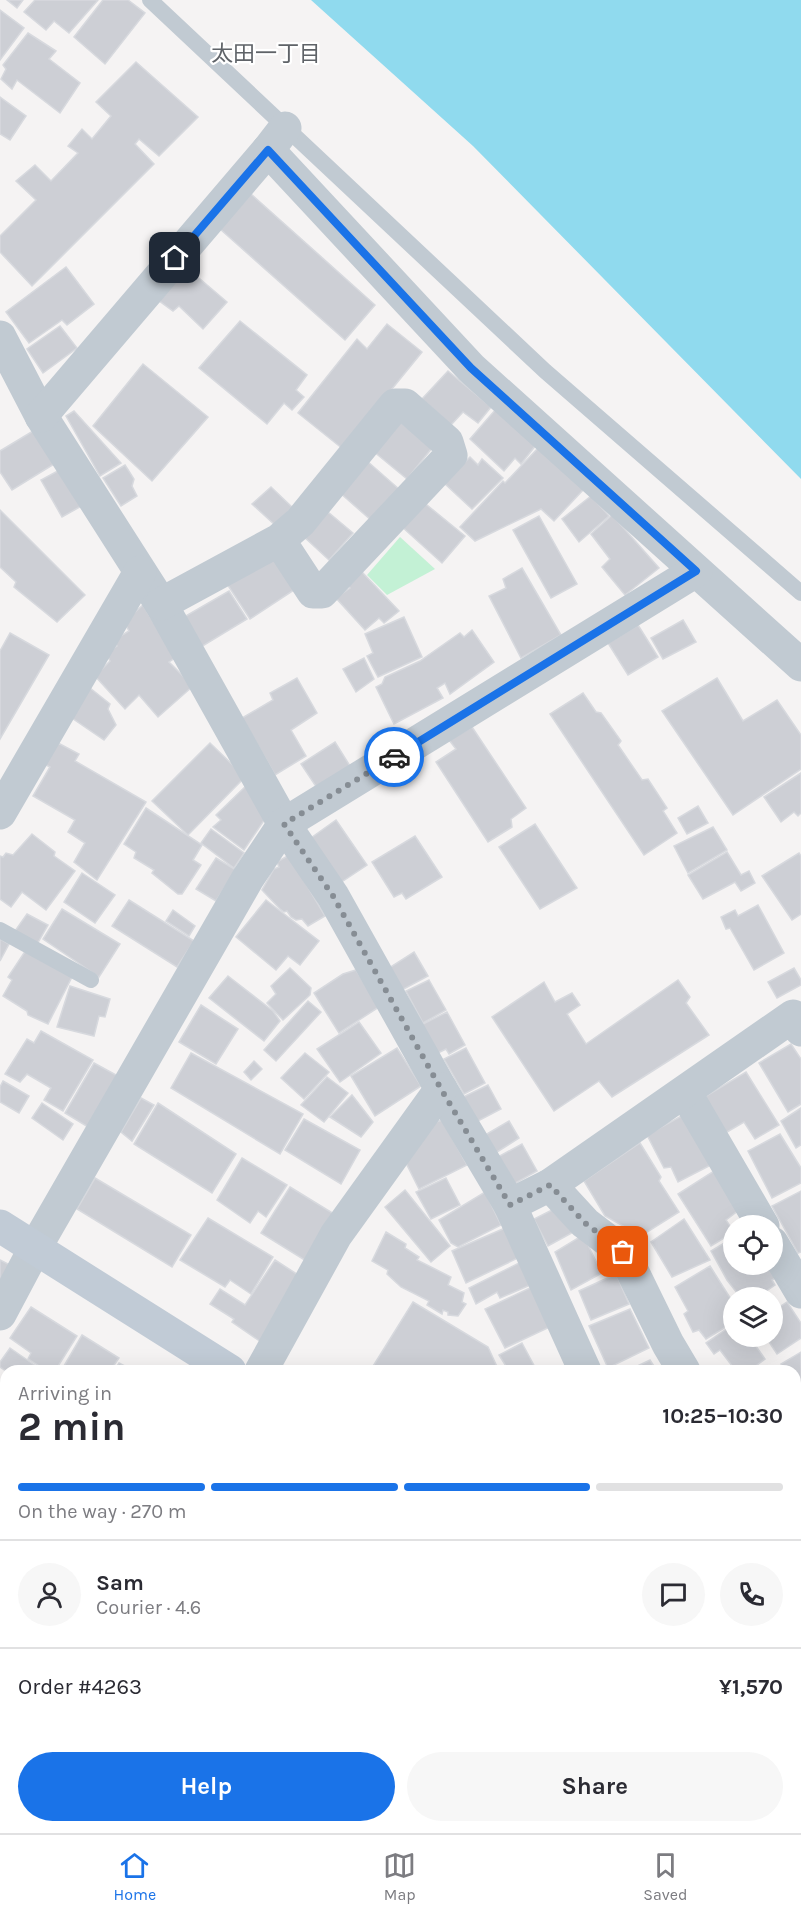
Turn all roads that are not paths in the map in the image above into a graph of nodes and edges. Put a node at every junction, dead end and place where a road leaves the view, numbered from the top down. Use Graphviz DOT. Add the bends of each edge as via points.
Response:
graph roads {
  1 [pos="150,0"];
  2 [pos="277,139"];
  3 [pos="0,338"];
  4 [pos="8,383"];
  5 [pos="41,416"];
  6 [pos="279,540"];
  7 [pos="696,571"];
  8 [pos="140,572"];
  9 [pos="801,593"];
  10 [pos="161,604"];
  11 [pos="801,665"];
  12 [pos="0,813"];
  13 [pos="284,824"];
  14 [pos="0,930"];
  15 [pos="91,980"];
  16 [pos="801,1030"];
  17 [pos="441,1089"];
  18 [pos="685,1092"];
  19 [pos="550,1185"];
  20 [pos="510,1205"];
  21 [pos="757,1215"];
  22 [pos="0,1226"];
  23 [pos="36,1248"];
  24 [pos="783,1262"];
  25 [pos="801,1292"];
  26 [pos="0,1314"];
  27 [pos="221,1365"];
  28 [pos="264,1365"];
  29 [pos="582,1365"];
  30 [pos="680,1365"];
  1 -- 2 [label="lane"];
  2 -- 5 [label="street"];
  2 -- 7 [label="street" via="471,368"];
  2 -- 9 [label="lane"];
  3 -- 4 [label="street"];
  4 -- 5 [label="street"];
  5 -- 8 [label="street"];
  6 -- 6 [label="street" via="300,522 395,405 405,405 447,442 451,455 322,592 313,592"];
  6 -- 10 [label="street"];
  7 -- 11 [label="street"];
  7 -- 13 [label="street"];
  8 -- 10 [label="street"];
  8 -- 12 [label="street"];
  10 -- 13 [label="street"];
  13 -- 17 [label="street" via="333,896"];
  13 -- 23 [label="street" via="248,878"];
  14 -- 15 [label="lane"];
  16 -- 18 [label="street" via="793,1016"];
  17 -- 20 [label="street"];
  17 -- 28 [label="street" via="336,1235"];
  18 -- 19 [label="street"];
  18 -- 21 [label="street"];
  19 -- 20 [label="street"];
  19 -- 30 [label="street" via="585,1223 623,1252"];
  20 -- 29 [label="street"];
  22 -- 23 [label="street"];
  23 -- 26 [label="street"];
  23 -- 27 [label="street"];
  24 -- 25 [label="street"];
}
